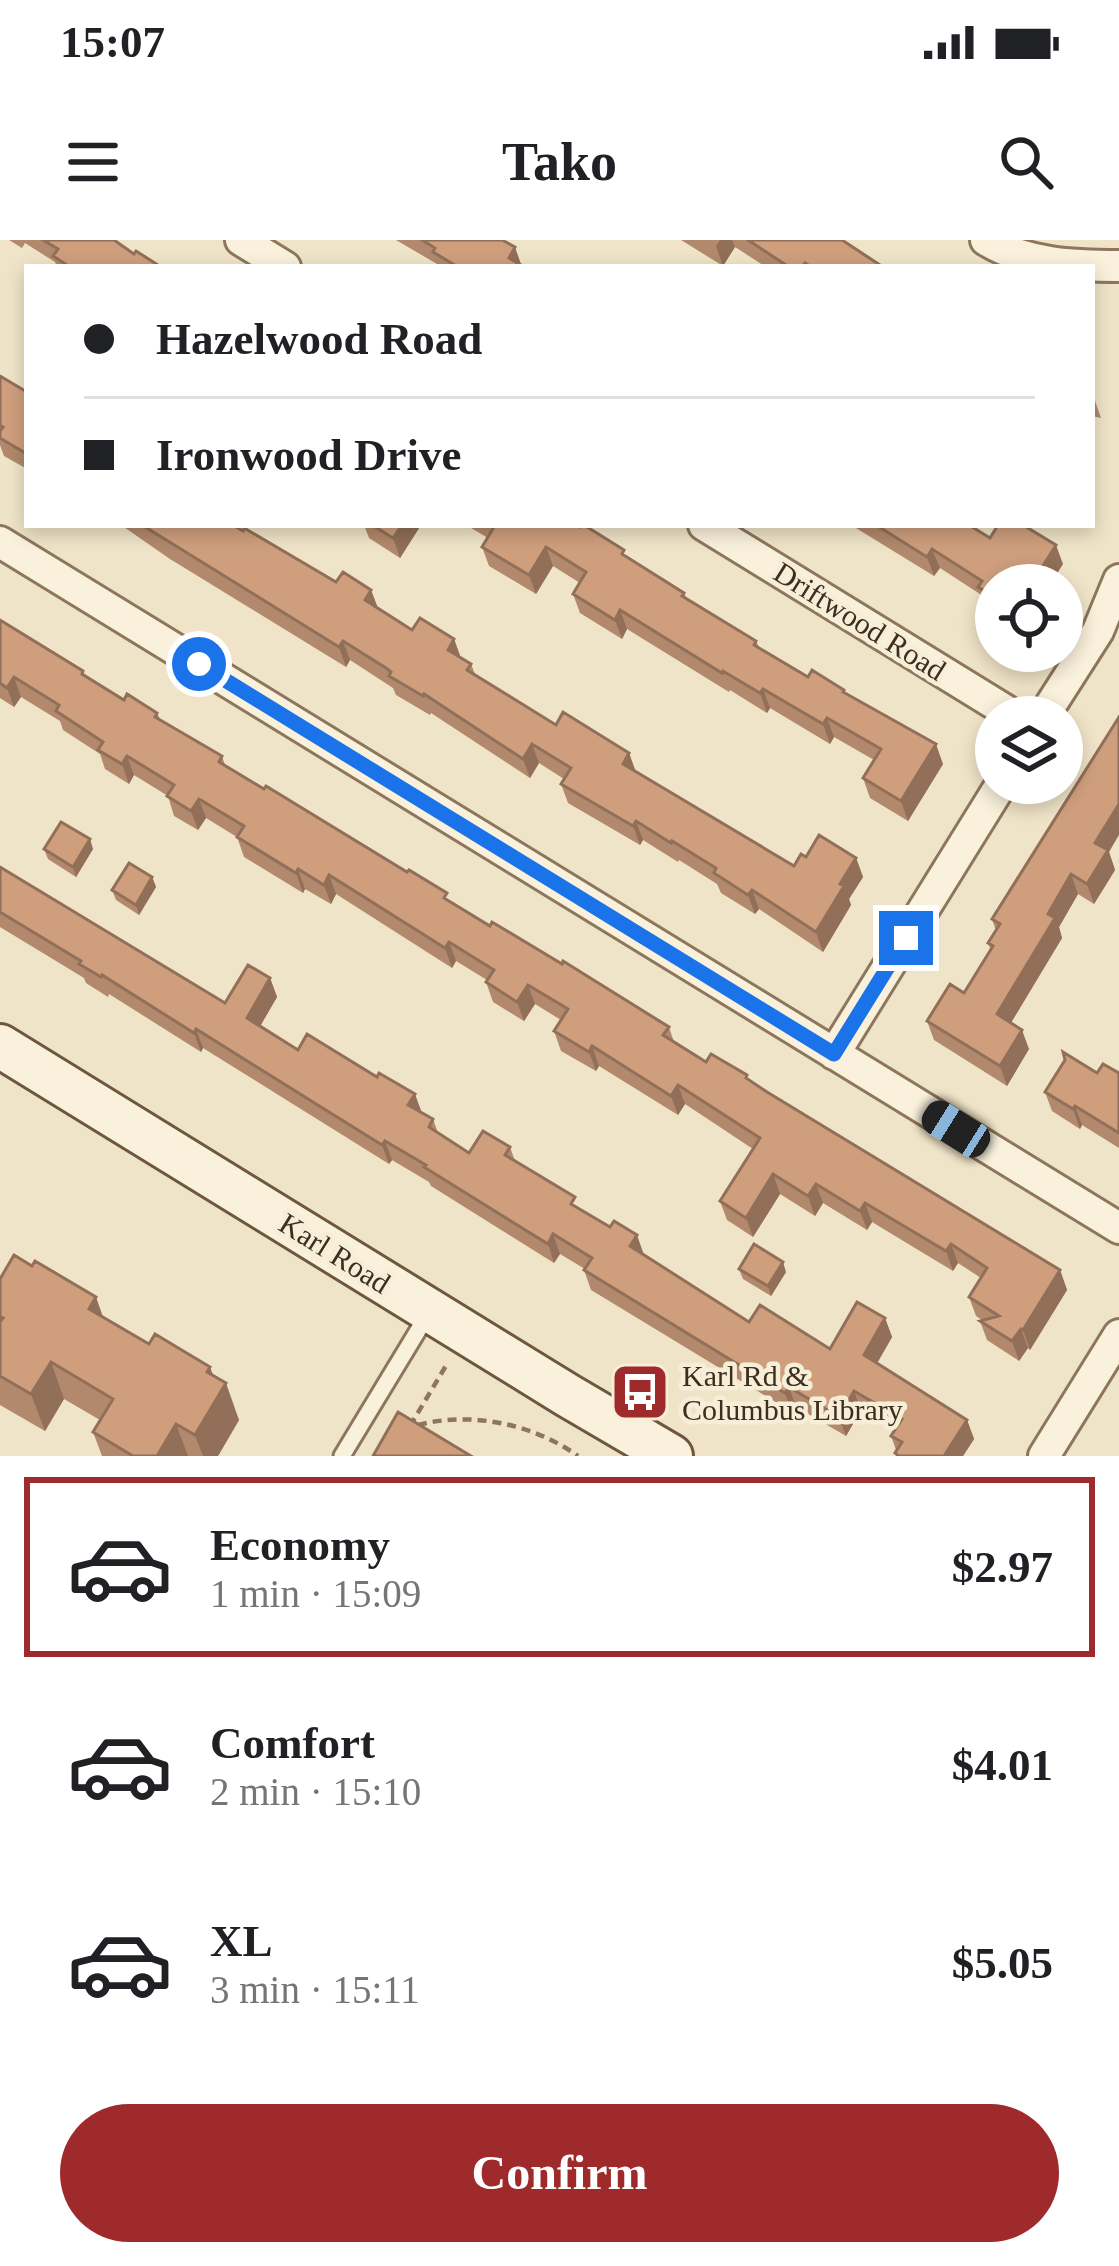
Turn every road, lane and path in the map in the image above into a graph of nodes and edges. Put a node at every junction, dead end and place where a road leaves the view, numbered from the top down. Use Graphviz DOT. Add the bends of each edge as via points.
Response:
graph roads {
  1 [pos="241,240"];
  2 [pos="986,240"];
  3 [pos="280,264"];
  4 [pos="1058,264"];
  5 [pos="709,528"];
  6 [pos="0,542"];
  7 [pos="1119,580"];
  8 [pos="982,696"];
  9 [pos="1056,696"];
  10 [pos="989,804"];
  11 [pos="0,1046"];
  12 [pos="834,1054"];
  13 [pos="1119,1228"];
  14 [pos="429,1311"];
  15 [pos="466,1333"];
  16 [pos="1119,1336"];
  17 [pos="342,1456"];
  18 [pos="578,1456"];
  19 [pos="671,1456"];
  20 [pos="1044,1456"];
  1 -- 3 [label="street"];
  2 -- 4 [label="street"];
  5 -- 8 [label="street, Driftwood Road"];
  6 -- 12 [label="street"];
  7 -- 9 [label="street"];
  10 -- 12 [label="street"];
  11 -- 14 [label="main road, Karl Road"];
  12 -- 13 [label="street"];
  14 -- 15 [label="main road, Karl Road"];
  14 -- 17 [label="lane"];
  15 -- 18 [label="path" via="409,1429 484,1420 547,1437"];
  15 -- 19 [label="main road, Karl Road"];
  16 -- 20 [label="street"];
}
